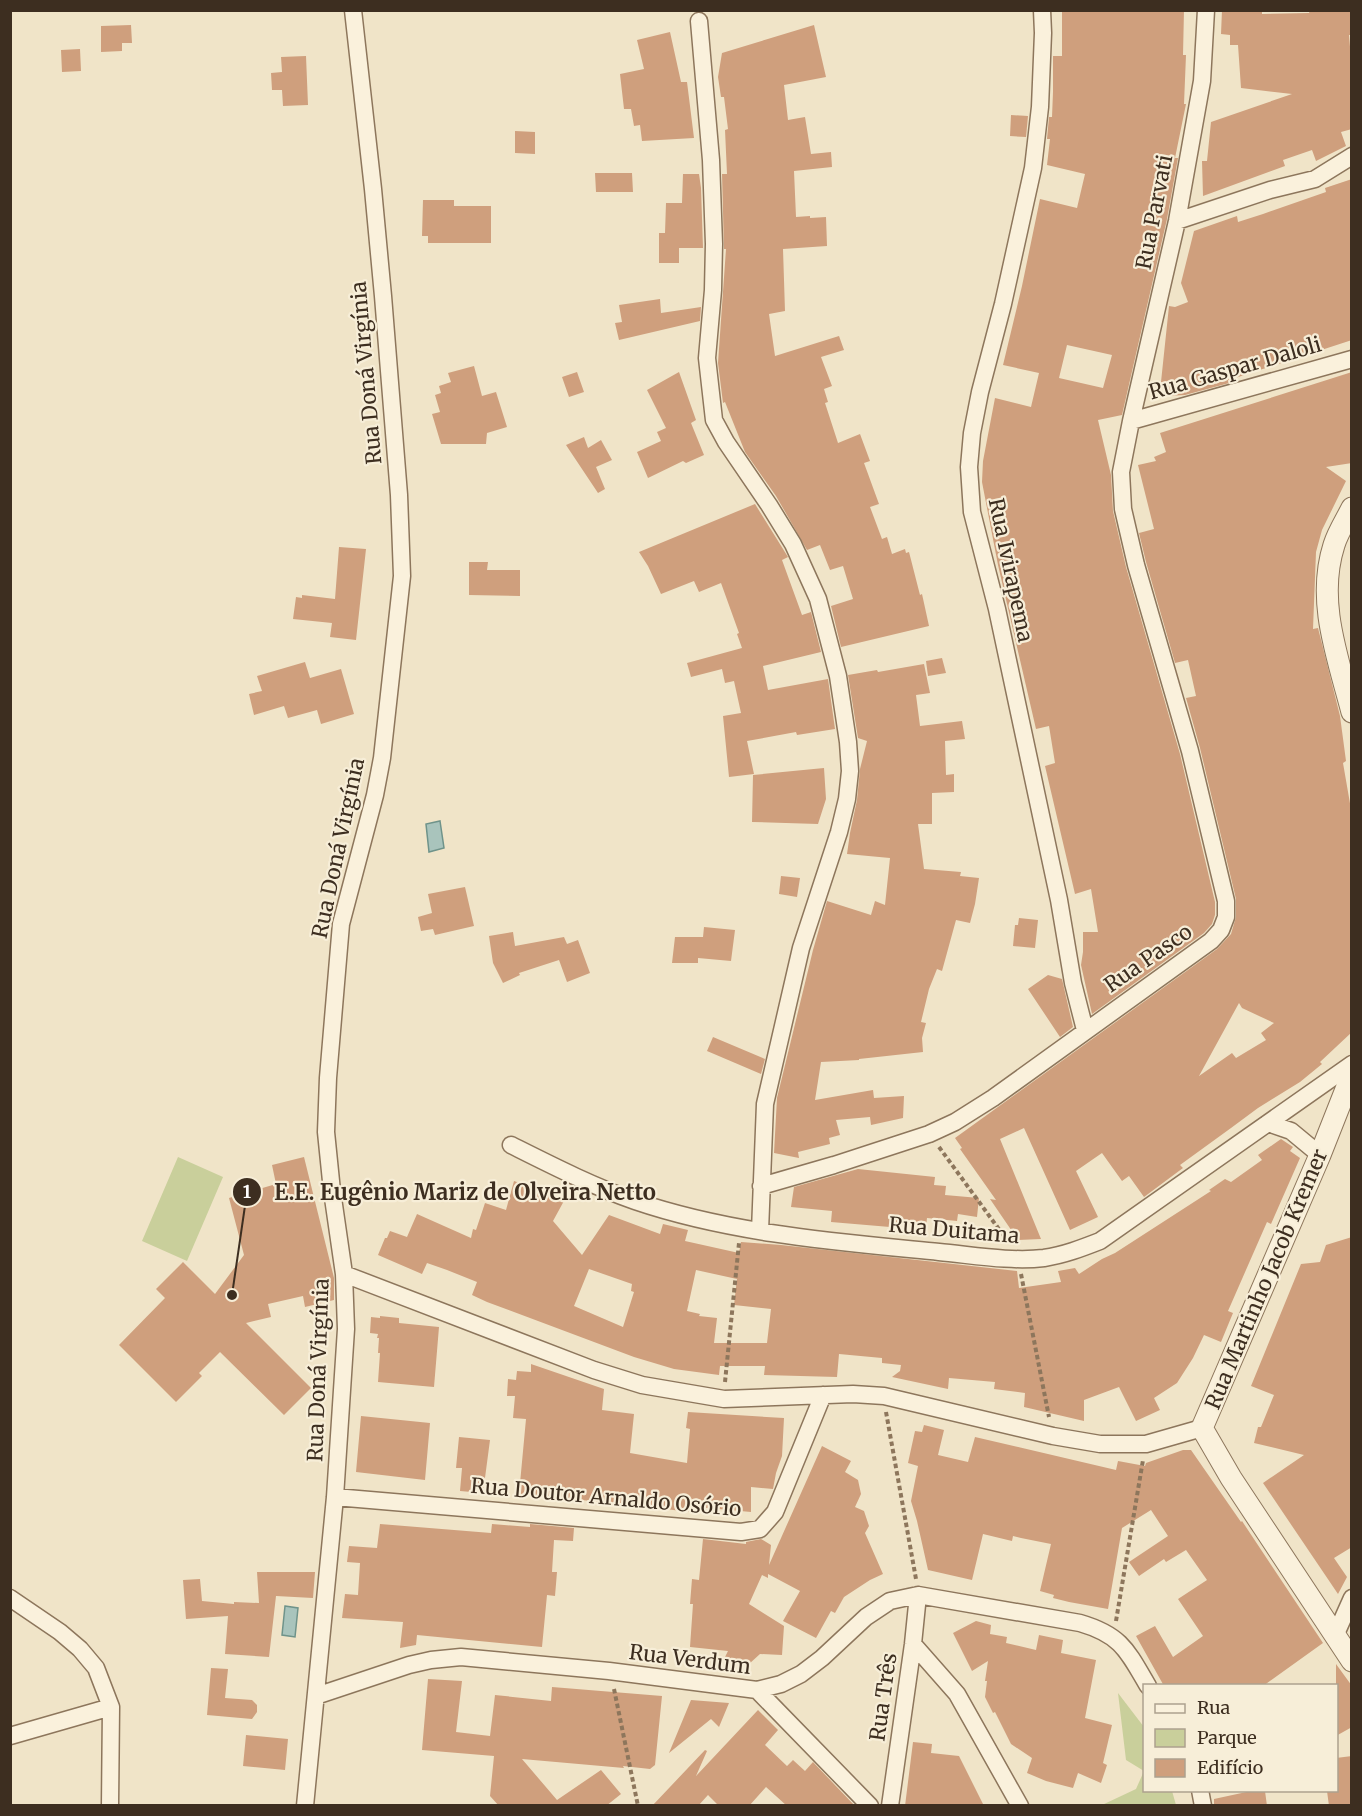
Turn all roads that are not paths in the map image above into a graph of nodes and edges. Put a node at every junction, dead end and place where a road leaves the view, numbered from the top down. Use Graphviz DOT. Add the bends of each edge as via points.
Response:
graph roads {
  1 [pos="353,10"];
  2 [pos="1042,10"];
  3 [pos="1206,10"];
  4 [pos="699,21"];
  5 [pos="1352,156"];
  6 [pos="1177,221"];
  7 [pos="1352,359"];
  8 [pos="1131,421"];
  9 [pos="1350,516"];
  10 [pos="1352,712"];
  11 [pos="1085,1030"];
  12 [pos="1352,1064"];
  13 [pos="1352,1074"];
  14 [pos="1268,1123"];
  15 [pos="511,1145"];
  16 [pos="1320,1155"];
  17 [pos="761,1186"];
  18 [pos="760,1231"];
  19 [pos="344,1274"];
  20 [pos="823,1395"];
  21 [pos="1202,1428"];
  22 [pos="335,1497"];
  23 [pos="918,1595"];
  24 [pos="10,1598"];
  25 [pos="1352,1598"];
  26 [pos="1335,1636"];
  27 [pos="913,1644"];
  28 [pos="1352,1661"];
  29 [pos="1147,1684"];
  30 [pos="757,1690"];
  31 [pos="316,1696"];
  32 [pos="111,1707"];
  33 [pos="10,1736"];
  34 [pos="110,1806"];
  35 [pos="305,1806"];
  36 [pos="870,1806"];
  37 [pos="890,1806"];
  38 [pos="1020,1806"];
  1 -- 19 [label="street, Rua Doná Virgínia" via="384,308 402,576 382,758 340,924 326,1132"];
  2 -- 11 [label="street, Rua Ivirapema" via="1040,108 1033,168 980,392 969,467 972,512 997,609"];
  3 -- 6 [label="street, Rua Parvati" via="1202,81"];
  4 -- 17 [label="street" via="712,172 713,279 707,358 714,420 793,544 818,599 838,676 849,752 847,799 801,948 765,1104"];
  5 -- 6 [label="street" via="1315,178"];
  6 -- 8 [label="street, Rua Parvati"];
  7 -- 8 [label="street, Rua Gaspar Daloli"];
  8 -- 11 [label="street, Rua Pasco" via="1121,472 1123,509 1193,762 1221,874 1226,916 1211,942"];
  9 -- 10 [label="street" via="1334,544 1327,575 1327,603"];
  11 -- 17 [label="street, Rua Pasco" via="993,1098 947,1126"];
  12 -- 14 [label="street, Rua Duitama"];
  13 -- 16 [label="street, Rua Martinho Jacob Kremer"];
  14 -- 16 [label="street" via="1291,1131"];
  14 -- 18 [label="street, Rua Duitama" via="1100,1241 1072,1252 1017,1259"];
  15 -- 18 [label="street, Rua Duitama" via="635,1201 701,1220"];
  16 -- 21 [label="street, Rua Martinho Jacob Kremer"];
  17 -- 18 [label="street"];
  19 -- 20 [label="street" via="642,1385 724,1399"];
  19 -- 22 [label="street, Rua Doná Virgínia" via="346,1329"];
  20 -- 21 [label="street" via="884,1396 1100,1444 1146,1444"];
  20 -- 22 [label="street, Rua Doutor Arnaldo Osório" via="775,1512 760,1529 752,1531"];
  21 -- 26 [label="street, Rua Martinho Jacob Kremer"];
  22 -- 31 [label="street, Rua Doná Virgínia"];
  23 -- 27 [label="street, Rua Três"];
  23 -- 29 [label="street, Rua Verdum" via="1100,1629 1123,1646"];
  23 -- 30 [label="street, Rua Verdum" via="890,1601 801,1674"];
  24 -- 32 [label="street" via="80,1648 96,1668"];
  25 -- 26 [label="street"];
  26 -- 28 [label="street, Rua Martinho Jacob Kremer"];
  27 -- 37 [label="street, Rua Três"];
  27 -- 38 [label="street" via="957,1694"];
  30 -- 31 [label="street, Rua Verdum" via="461,1658 409,1665"];
  30 -- 36 [label="street"];
  31 -- 35 [label="street, Rua Doná Virgínia"];
  32 -- 33 [label="street"];
  32 -- 34 [label="street"];
}
